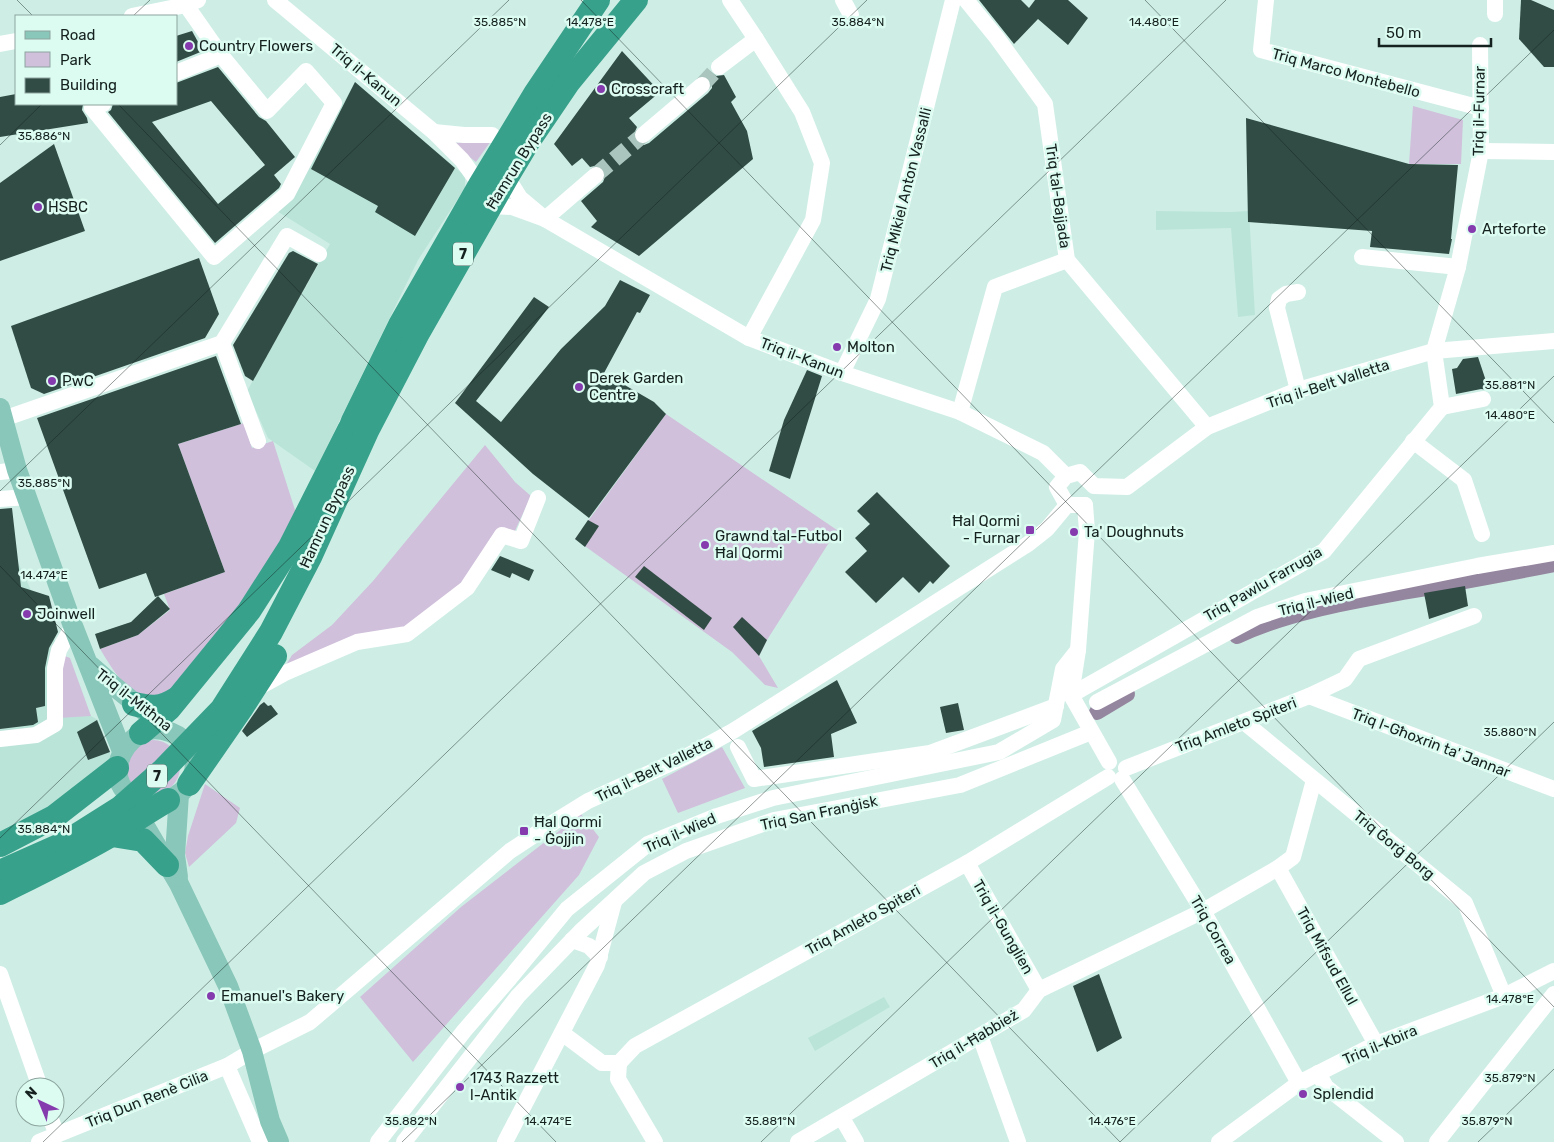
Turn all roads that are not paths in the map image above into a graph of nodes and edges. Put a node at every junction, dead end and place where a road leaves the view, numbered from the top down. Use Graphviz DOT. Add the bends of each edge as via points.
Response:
graph roads {
  1 [pos="275,0"];
  2 [pos="619,0"];
  3 [pos="636,0"];
  4 [pos="650,0"];
  5 [pos="730,0"];
  6 [pos="843,0"];
  7 [pos="953,0"];
  8 [pos="966,0"];
  9 [pos="1266,0"];
  10 [pos="192,2"];
  11 [pos="592,4"];
  12 [pos="136,15"];
  13 [pos="851,15"];
  14 [pos="756,39"];
  15 [pos="15,41"];
  16 [pos="0,44"];
  17 [pos="1480,45"];
  18 [pos="221,55"];
  19 [pos="719,66"];
  20 [pos="178,72"];
  21 [pos="568,83"];
  22 [pos="702,85"];
  23 [pos="100,105"];
  24 [pos="1480,108"];
  25 [pos="434,132"];
  26 [pos="492,135"];
  27 [pos="642,135"];
  28 [pos="528,142"];
  29 [pos="1481,151"];
  30 [pos="1554,152"];
  31 [pos="596,175"];
  32 [pos="507,177"];
  33 [pos="480,185"];
  34 [pos="491,206"];
  35 [pos="544,219"];
  36 [pos="319,254"];
  37 [pos="1362,257"];
  38 [pos="1067,260"];
  39 [pos="1458,267"];
  40 [pos="1298,292"];
  41 [pos="749,338"];
  42 [pos="222,343"];
  43 [pos="1553,345"];
  44 [pos="1434,351"];
  45 [pos="842,373"];
  46 [pos="1298,390"];
  47 [pos="1483,399"];
  48 [pos="1442,407"];
  49 [pos="960,412"];
  50 [pos="1,414"];
  51 [pos="360,426"];
  52 [pos="1207,427"];
  53 [pos="258,441"];
  54 [pos="1414,441"];
  55 [pos="9,471"];
  56 [pos="1066,476"];
  57 [pos="1094,486"];
  58 [pos="27,497"];
  59 [pos="538,498"];
  60 [pos="0,499"];
  61 [pos="1067,505"];
  62 [pos="1085,505"];
  63 [pos="1482,534"];
  64 [pos="1554,554"];
  65 [pos="1474,616"];
  66 [pos="73,626"];
  67 [pos="266,628"];
  68 [pos="1078,650"];
  69 [pos="89,663"];
  70 [pos="259,682"];
  71 [pos="1071,695"];
  72 [pos="1309,696"];
  73 [pos="179,697"];
  74 [pos="1097,702"];
  75 [pos="134,704"];
  76 [pos="1056,706"];
  77 [pos="1244,722"];
  78 [pos="149,726"];
  79 [pos="1091,732"];
  80 [pos="0,739"];
  81 [pos="738,747"];
  82 [pos="121,770"];
  83 [pos="1116,772"];
  84 [pos="1314,780"];
  85 [pos="1554,789"];
  86 [pos="179,793"];
  87 [pos="140,816"];
  88 [pos="112,835"];
  89 [pos="0,845"];
  90 [pos="0,860"];
  91 [pos="967,863"];
  92 [pos="1278,868"];
  93 [pos="0,872"];
  94 [pos="173,875"];
  95 [pos="0,893"];
  96 [pos="614,902"];
  97 [pos="567,909"];
  98 [pos="1203,910"];
  99 [pos="576,936"];
  100 [pos="600,957"];
  101 [pos="1554,971"];
  102 [pos="0,974"];
  103 [pos="1039,990"];
  104 [pos="1554,994"];
  105 [pos="1504,996"];
  106 [pos="562,1033"];
  107 [pos="980,1036"];
  108 [pos="1376,1044"];
  109 [pos="252,1051"];
  110 [pos="619,1063"];
  111 [pos="228,1066"];
  112 [pos="1318,1073"];
  113 [pos="36,1077"];
  114 [pos="1298,1083"];
  115 [pos="842,1118"];
  116 [pos="53,1127"];
  117 [pos="56,1135"];
  118 [pos="816,1138"];
  119 [pos="40,1142"];
  120 [pos="260,1142"];
  121 [pos="279,1142"];
  122 [pos="378,1142"];
  123 [pos="404,1142"];
  124 [pos="504,1142"];
  125 [pos="655,1142"];
  126 [pos="798,1142"];
  127 [pos="856,1142"];
  128 [pos="1018,1142"];
  129 [pos="1221,1142"];
  130 [pos="1396,1142"];
  131 [pos="1437,1142"];
  1 -- 25 [label="street, Triq il-Kanun"];
  2 -- 21 [label="highway" via="598,27"];
  3 -- 21 [label="highway"];
  4 -- 28 [label="highway" via="640,7 574,93"];
  5 -- 14 [label="street"];
  6 -- 13 [label="street"];
  7 -- 45 [label="street, Triq Mikiel Anton Vassalli" via="878,299"];
  8 -- 38 [label="street, Triq tal-Bajjada" via="1045,104"];
  9 -- 24 [label="street, Triq Marco Montebello" via="1261,50"];
  10 -- 12 [label="street"];
  10 -- 18 [label="street"];
  11 -- 33 [label="highway, Ħamrun Bypass / 7"];
  14 -- 19 [label="street"];
  14 -- 41 [label="street" via="802,112 822,163 813,220"];
  15 -- 16 [label="street"];
  17 -- 24 [label="street, Triq il-Furnar"];
  18 -- 20 [label="street"];
  18 -- 23 [label="street" via="267,111 306,71 334,103 287,194 214,257 92,108"];
  21 -- 28 [label="highway, Ħamrun Bypass / 7"];
  22 -- 27 [label="street"];
  24 -- 29 [label="street, Triq il-Furnar"];
  25 -- 26 [label="street"];
  25 -- 33 [label="street, Triq il-Kanun" via="462,160"];
  28 -- 32 [label="highway, Ħamrun Bypass / 7"];
  29 -- 30 [label="street"];
  29 -- 39 [label="street, Triq il-Furnar"];
  31 -- 35 [label="street"];
  32 -- 34 [label="highway, Ħamrun Bypass / 7"];
  32 -- 35 [label="street, Triq il-Kanun" via="520,198"];
  33 -- 51 [label="highway, Ħamrun Bypass / 7" via="400,325"];
  34 -- 35 [label="street, Triq il-Kanun" via="512,207"];
  34 -- 51 [label="highway, Ħamrun Bypass / 7"];
  35 -- 41 [label="street, Triq il-Kanun"];
  36 -- 42 [label="street" via="287,236"];
  37 -- 39 [label="street"];
  38 -- 49 [label="street" via="996,287"];
  38 -- 52 [label="street, Triq tal-Bajjada"];
  39 -- 44 [label="street, Triq il-Furnar"];
  40 -- 46 [label="street" via="1279,299 1277,308"];
  41 -- 45 [label="street, Triq il-Kanun"];
  42 -- 50 [label="street"];
  42 -- 53 [label="street"];
  43 -- 44 [label="street, Triq il-Belt Valletta"];
  44 -- 46 [label="street, Triq il-Belt Valletta"];
  44 -- 48 [label="street"];
  45 -- 49 [label="street, Triq il-Kanun"];
  46 -- 52 [label="street, Triq il-Belt Valletta"];
  47 -- 48 [label="street"];
  48 -- 54 [label="street, Triq Pawlu Farrugia"];
  49 -- 56 [label="street, Triq il-Kanun" via="1043,453"];
  50 -- 55 [label="main road, Triq il-Mitħna"];
  51 -- 67 [label="highway, Ħamrun Bypass / 7" via="310,556"];
  51 -- 70 [label="highway" via="323,563 285,639"];
  51 -- 73 [label="highway" via="249,611"];
  52 -- 57 [label="street, Triq il-Belt Valletta" via="1127,487"];
  54 -- 63 [label="street" via="1464,480"];
  54 -- 71 [label="street, Triq Pawlu Farrugia" via="1324,551"];
  55 -- 58 [label="main road, Triq il-Mitħna"];
  56 -- 57 [label="street" via="1080,472"];
  56 -- 61 [label="street" via="1057,487"];
  57 -- 62 [label="street"];
  58 -- 60 [label="street"];
  58 -- 66 [label="main road, Triq il-Mitħna"];
  59 -- 70 [label="street" via="521,541 502,535 467,588 407,634 357,642 263,685"];
  61 -- 62 [label="street"];
  61 -- 109 [label="street, Triq il-Belt Valletta" via="1047,529 1028,544 733,731 588,802 510,851 310,1022"];
  62 -- 68 [label="street" via="1087,531"];
  64 -- 74 [label="street, Triq il-Wied" via="1477,566 1305,602 1257,618"];
  65 -- 72 [label="street, Triq Amleto Spiteri" via="1359,659 1345,679"];
  66 -- 69 [label="main road, Triq il-Mitħna"];
  66 -- 80 [label="street" via="59,650 55,668 55,724 36,735"];
  67 -- 90 [label="highway, Ħamrun Bypass / 7" via="212,700 154,762 110,799 58,834"];
  67 -- 93 [label="highway, Ħamrun Bypass / 7" via="222,709 148,784 120,808 63,844"];
  68 -- 71 [label="street"];
  68 -- 76 [label="street, Triq il-Wied" via="1063,670"];
  69 -- 75 [label="main road, Triq il-Mitħna"];
  69 -- 82 [label="main road, Triq il-Mitħna"];
  70 -- 86 [label="highway"];
  71 -- 79 [label="street, Triq Correa"];
  72 -- 77 [label="street, Triq Amleto Spiteri"];
  72 -- 85 [label="street, Triq l-Għoxrin ta' Jannar"];
  73 -- 75 [label="highway" via="166,706 150,708"];
  73 -- 78 [label="highway"];
  75 -- 78 [label="main road, Triq il-Mitħna"];
  76 -- 81 [label="street" via="930,752 754,779"];
  76 -- 97 [label="street, Triq il-Wied" via="1053,720 999,752 773,798 680,830 648,844"];
  77 -- 83 [label="street, Triq Amleto Spiteri"];
  77 -- 84 [label="street, Triq Ġorġ Borg"];
  78 -- 82 [label="main road" via="131,740"];
  78 -- 86 [label="main road, Triq il-Mitħna" via="180,735 189,745 194,758 194,772"];
  79 -- 83 [label="street, Triq Correa"];
  79 -- 96 [label="street, Triq San Franġisk" via="960,785 774,820 686,851 644,872"];
  82 -- 86 [label="main road" via="136,800 150,805"];
  82 -- 87 [label="main road, Triq il-Mitħna"];
  82 -- 89 [label="highway" via="54,817"];
  83 -- 91 [label="street, Triq Amleto Spiteri"];
  83 -- 98 [label="street, Triq Correa"];
  84 -- 92 [label="street, Triq il-Ħabbież" via="1293,857"];
  84 -- 105 [label="street, Triq Ġorġ Borg" via="1465,903"];
  86 -- 87 [label="highway"];
  86 -- 94 [label="main road, Triq il-Mitħna"];
  87 -- 88 [label="highway"];
  87 -- 94 [label="main road, Triq il-Mitħna"];
  88 -- 94 [label="highway" via="143,840"];
  88 -- 95 [label="highway"];
  91 -- 103 [label="street, Triq il-Gunglien"];
  91 -- 110 [label="street, Triq Amleto Spiteri" via="635,1046"];
  92 -- 98 [label="street, Triq il-Ħabbież"];
  92 -- 108 [label="street, Triq Mifsud Ellul"];
  94 -- 109 [label="main road, Triq il-Mitħna" via="228,986"];
  96 -- 99 [label="street"];
  96 -- 100 [label="street"];
  97 -- 99 [label="street"];
  97 -- 122 [label="street, Triq il-Wied" via="464,1032"];
  98 -- 103 [label="street, Triq il-Ħabbież"];
  98 -- 114 [label="street, Triq Correa"];
  99 -- 100 [label="street"];
  99 -- 123 [label="street" via="518,996"];
  100 -- 106 [label="street"];
  101 -- 105 [label="street, Triq il-Kbira"];
  102 -- 113 [label="street"];
  103 -- 107 [label="street, Triq il-Ħabbież" via="1024,1010"];
  104 -- 131 [label="street"];
  105 -- 108 [label="street, Triq il-Kbira"];
  106 -- 110 [label="street" via="602,1064"];
  106 -- 124 [label="street"];
  107 -- 115 [label="street, Triq il-Ħabbież"];
  107 -- 128 [label="street"];
  108 -- 112 [label="street, Triq il-Kbira"];
  109 -- 111 [label="street, Triq Dun Renè Cilia"];
  109 -- 121 [label="main road, Triq il-Mitħna" via="270,1121"];
  110 -- 125 [label="street" via="618,1079"];
  111 -- 117 [label="street, Triq Dun Renè Cilia"];
  111 -- 120 [label="street"];
  112 -- 114 [label="street, Triq il-Kbira"];
  112 -- 130 [label="street" via="1326,1086"];
  114 -- 129 [label="street, Triq il-Kbira"];
  115 -- 118 [label="street, Triq il-Ħabbież"];
  115 -- 127 [label="street"];
  116 -- 117 [label="street"];
  117 -- 119 [label="street, Triq Dun Renè Cilia"];
  118 -- 126 [label="street, Triq il-Ħabbież"];
}
